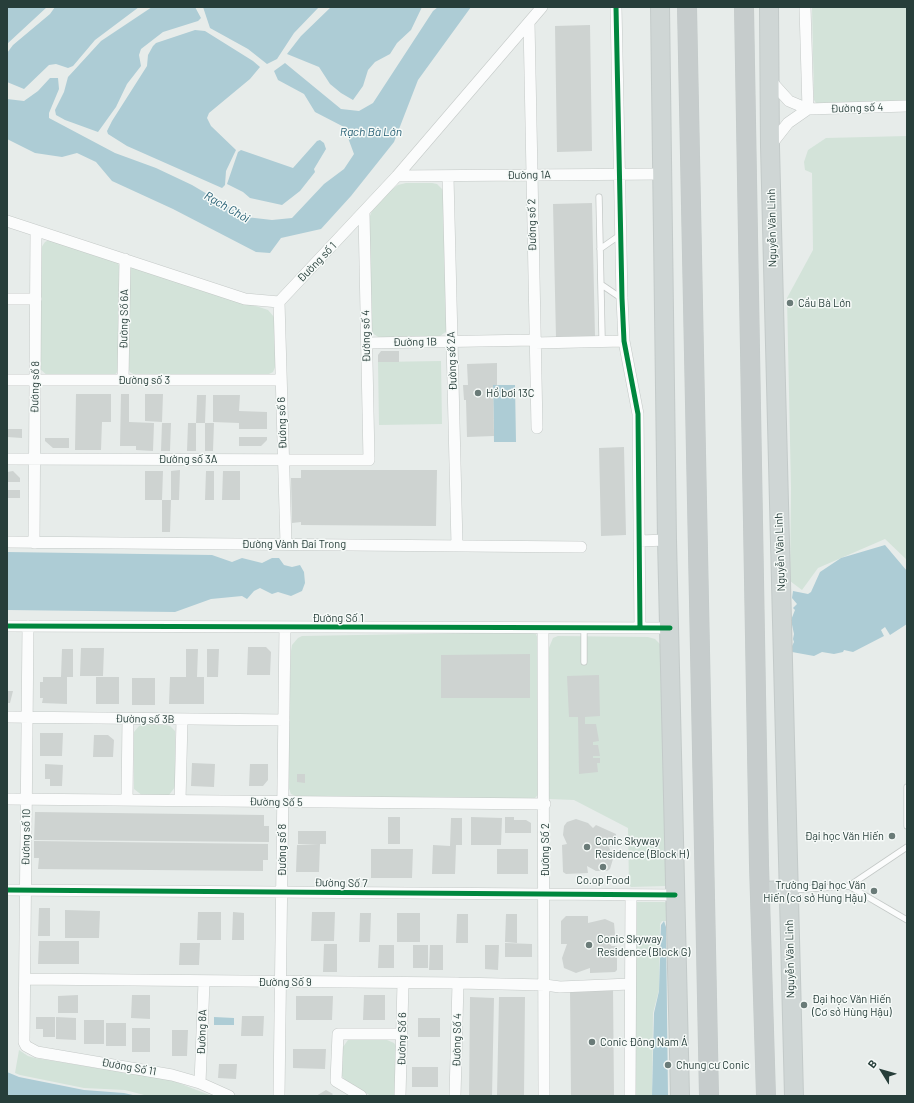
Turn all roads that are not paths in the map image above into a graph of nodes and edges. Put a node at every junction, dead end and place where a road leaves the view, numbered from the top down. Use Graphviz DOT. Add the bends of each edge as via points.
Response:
graph roads {
  1 [pos="542,7"];
  2 [pos="616,7"];
  3 [pos="660,7"];
  4 [pos="687,7"];
  5 [pos="744,7"];
  6 [pos="769,7"];
  7 [pos="805,7"];
  8 [pos="529,22"];
  9 [pos="769,79"];
  10 [pos="907,106"];
  11 [pos="808,109"];
  12 [pos="770,147"];
  13 [pos="619,174"];
  14 [pos="662,174"];
  15 [pos="531,175"];
  16 [pos="397,176"];
  17 [pos="448,177"];
  18 [pos="599,197"];
  19 [pos="364,213"];
  20 [pos="7,221"];
  21 [pos="36,230"];
  22 [pos="620,235"];
  23 [pos="600,249"];
  24 [pos="124,259"];
  25 [pos="602,285"];
  26 [pos="622,298"];
  27 [pos="7,299"];
  28 [pos="36,299"];
  29 [pos="279,302"];
  30 [pos="602,336"];
  31 [pos="451,341"];
  32 [pos="535,341"];
  33 [pos="624,341"];
  34 [pos="367,343"];
  35 [pos="7,380"];
  36 [pos="35,380"];
  37 [pos="123,380"];
  38 [pos="281,380"];
  39 [pos="536,428"];
  40 [pos="751,433"];
  41 [pos="777,433"];
  42 [pos="7,459"];
  43 [pos="34,459"];
  44 [pos="283,459"];
  45 [pos="369,460"];
  46 [pos="667,540"];
  47 [pos="639,541"];
  48 [pos="7,542"];
  49 [pos="34,543"];
  50 [pos="286,544"];
  51 [pos="457,545"];
  52 [pos="581,547"];
  53 [pos="7,626"];
  54 [pos="28,626"];
  55 [pos="285,627"];
  56 [pos="544,628"];
  57 [pos="584,628"];
  58 [pos="640,628"];
  59 [pos="670,628"];
  60 [pos="584,662"];
  61 [pos="7,717"];
  62 [pos="28,717"];
  63 [pos="128,719"];
  64 [pos="182,720"];
  65 [pos="284,720"];
  66 [pos="907,787"];
  67 [pos="7,799"];
  68 [pos="27,799"];
  69 [pos="127,800"];
  70 [pos="180,800"];
  71 [pos="282,803"];
  72 [pos="545,804"];
  73 [pos="907,826"];
  74 [pos="907,847"];
  75 [pos="849,886"];
  76 [pos="7,890"];
  77 [pos="25,890"];
  78 [pos="789,890"];
  79 [pos="760,891"];
  80 [pos="282,892"];
  81 [pos="545,894"];
  82 [pos="631,895"];
  83 [pos="675,895"];
  84 [pos="907,920"];
  85 [pos="25,979"];
  86 [pos="280,981"];
  87 [pos="204,982"];
  88 [pos="403,983"];
  89 [pos="458,983"];
  90 [pos="630,984"];
  91 [pos="545,985"];
  92 [pos="402,1034"];
  93 [pos="26,1046"];
  94 [pos="200,1083"];
  95 [pos="229,1096"];
  96 [pos="279,1096"];
  97 [pos="361,1096"];
  98 [pos="400,1096"];
  99 [pos="455,1096"];
  100 [pos="544,1096"];
  101 [pos="630,1096"];
  102 [pos="680,1096"];
  103 [pos="709,1096"];
  104 [pos="766,1096"];
  105 [pos="794,1096"];
  1 -- 8 [label="street, Đường số 1"];
  2 -- 13 [label="street"];
  3 -- 14 [label="main road"];
  4 -- 103 [label="highway"];
  5 -- 40 [label="highway"];
  6 -- 9 [label="main road, Nguyễn Văn Linh"];
  7 -- 11 [label="street"];
  8 -- 15 [label="street, Đường số 2"];
  8 -- 16 [label="street, Đường số 1"];
  9 -- 11 [label="street, Đường số 4" via="790,101"];
  9 -- 12 [label="main road, Nguyễn Văn Linh"];
  10 -- 11 [label="street, Đường số 4"];
  11 -- 12 [label="street" via="788,123"];
  12 -- 41 [label="main road, Nguyễn Văn Linh"];
  13 -- 14 [label="street, Đường 1A"];
  13 -- 15 [label="street, Đường 1A"];
  13 -- 22 [label="street"];
  14 -- 46 [label="main road"];
  15 -- 17 [label="street, Đường 1A"];
  15 -- 32 [label="street, Đường số 2"];
  16 -- 17 [label="street, Đường 1A"];
  16 -- 19 [label="street, Đường số 1"];
  17 -- 31 [label="street, Đường số 2A"];
  18 -- 23 [label="lane"];
  19 -- 29 [label="street, Đường số 1"];
  19 -- 34 [label="street, Đường số 4"];
  20 -- 21 [label="street"];
  21 -- 24 [label="street"];
  21 -- 28 [label="street, Đường số 8"];
  22 -- 23 [label="lane"];
  22 -- 26 [label="street"];
  23 -- 25 [label="lane"];
  24 -- 29 [label="street" via="245,299"];
  24 -- 37 [label="street, Đường Số 6A"];
  25 -- 26 [label="lane"];
  25 -- 30 [label="lane"];
  26 -- 33 [label="street"];
  27 -- 28 [label="street"];
  28 -- 36 [label="street, Đường số 8"];
  29 -- 38 [label="street, Đường số 6"];
  31 -- 32 [label="street, Đường 1B"];
  31 -- 34 [label="street, Đường 1B"];
  31 -- 51 [label="street, Đường số 2A"];
  32 -- 33 [label="street, Đường 1B"];
  32 -- 39 [label="street, Đường số 2"];
  33 -- 47 [label="street" via="638,414"];
  34 -- 45 [label="street, Đường số 4"];
  35 -- 36 [label="street, Đường số 3"];
  36 -- 37 [label="street, Đường số 3"];
  36 -- 43 [label="street, Đường số 8"];
  37 -- 38 [label="street, Đường số 3"];
  38 -- 44 [label="street, Đường số 6"];
  40 -- 41 [label="main road"];
  40 -- 79 [label="highway"];
  41 -- 78 [label="main road, Nguyễn Văn Linh"];
  42 -- 43 [label="street, Đường số 3A"];
  43 -- 44 [label="street, Đường số 3A"];
  43 -- 49 [label="street, Đường số 8"];
  44 -- 45 [label="street, Đường số 3A"];
  44 -- 50 [label="street, Đường số 6"];
  46 -- 47 [label="street"];
  46 -- 59 [label="main road"];
  47 -- 58 [label="street"];
  48 -- 49 [label="street, Đường Vành Đai Trong"];
  49 -- 50 [label="street, Đường Vành Đai Trong"];
  50 -- 51 [label="street, Đường Vành Đai Trong"];
  51 -- 52 [label="street, Đường Vành Đai Trong"];
  53 -- 54 [label="street, Đường Số 1"];
  54 -- 55 [label="street, Đường Số 1"];
  54 -- 62 [label="street, Đường số 10"];
  55 -- 56 [label="street, Đường Số 1"];
  55 -- 65 [label="street, Đường số 8"];
  56 -- 57 [label="street, Đường Số 1"];
  56 -- 72 [label="street, Đường Số 2"];
  57 -- 58 [label="street, Đường Số 1"];
  57 -- 60 [label="lane"];
  58 -- 59 [label="street, Đường Số 1"];
  59 -- 83 [label="main road"];
  61 -- 62 [label="street, Đường số 3B"];
  62 -- 63 [label="street, Đường số 3B"];
  62 -- 68 [label="street, Đường số 10"];
  63 -- 64 [label="street, Đường số 3B"];
  63 -- 69 [label="street"];
  64 -- 65 [label="street, Đường số 3B"];
  64 -- 70 [label="street"];
  65 -- 71 [label="street, Đường số 8"];
  66 -- 73 [label="lane"];
  67 -- 68 [label="street, Đường Số 5"];
  68 -- 69 [label="street, Đường Số 5"];
  68 -- 77 [label="street, Đường số 10"];
  69 -- 70 [label="street, Đường Số 5"];
  70 -- 71 [label="street, Đường Số 5"];
  71 -- 72 [label="street, Đường Số 5"];
  71 -- 80 [label="street, Đường số 8"];
  72 -- 81 [label="street, Đường Số 2"];
  74 -- 75 [label="lane"];
  75 -- 78 [label="lane"];
  75 -- 84 [label="lane"];
  76 -- 77 [label="street, Đường Số 7"];
  77 -- 80 [label="street, Đường Số 7"];
  77 -- 85 [label="street, Đường số 10"];
  78 -- 79 [label="main road"];
  78 -- 105 [label="main road, Nguyễn Văn Linh"];
  79 -- 104 [label="highway"];
  80 -- 81 [label="street, Đường Số 7"];
  80 -- 86 [label="street, Đường số 8"];
  81 -- 82 [label="street, Đường Số 7"];
  81 -- 91 [label="street, Đường Số 2"];
  82 -- 83 [label="street, Đường Số 7"];
  82 -- 90 [label="street"];
  83 -- 102 [label="main road"];
  85 -- 87 [label="street, Đường Số 9"];
  85 -- 93 [label="street, Đường số 10"];
  86 -- 87 [label="street, Đường Số 9"];
  86 -- 88 [label="street, Đường Số 9"];
  86 -- 96 [label="street, Đường số 8"];
  87 -- 94 [label="street, Đường 8A"];
  88 -- 89 [label="street, Đường Số 9"];
  88 -- 92 [label="street, Đường Số 6"];
  89 -- 91 [label="street, Đường Số 9"];
  89 -- 99 [label="street, Đường Số 4"];
  90 -- 91 [label="street, Đường Số 9" via="560,987"];
  90 -- 101 [label="street"];
  91 -- 100 [label="street, Đường Số 2"];
  92 -- 97 [label="street" via="338,1034 336,1081"];
  92 -- 98 [label="street, Đường Số 6"];
  93 -- 94 [label="street, Đường Số 11" via="37,1052 172,1075"];
  94 -- 95 [label="street, Đường Số 11"];
}
